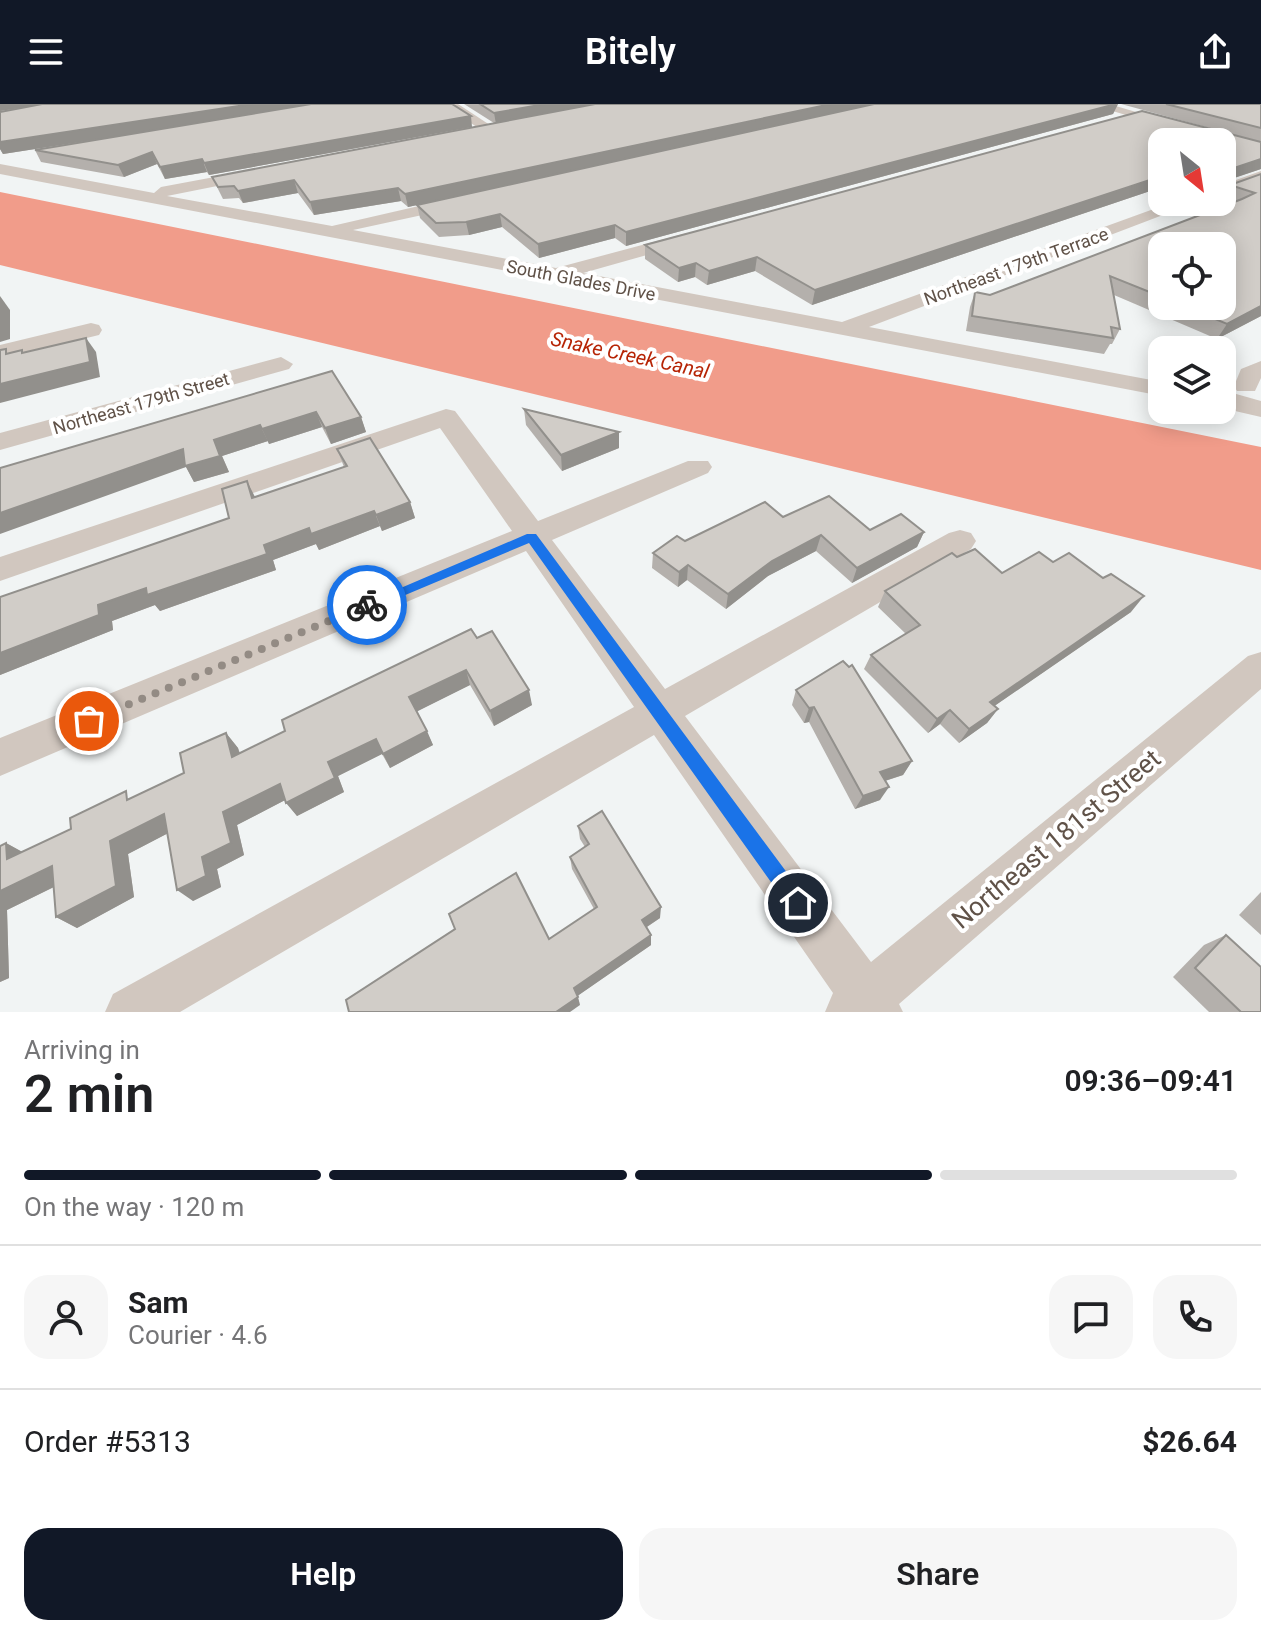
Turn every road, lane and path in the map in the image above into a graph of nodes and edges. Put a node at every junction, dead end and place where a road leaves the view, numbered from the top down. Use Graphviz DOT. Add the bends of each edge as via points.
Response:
graph roads {
  1 [pos="449,104"];
  2 [pos="1095,104"];
  3 [pos="1137,115"];
  4 [pos="1107,124"];
  5 [pos="1184,128"];
  6 [pos="461,137"];
  7 [pos="31,157"];
  8 [pos="0,162"];
  9 [pos="0,169"];
  10 [pos="279,170"];
  11 [pos="1261,176"];
  12 [pos="1236,185"];
  13 [pos="142,195"];
  14 [pos="481,197"];
  15 [pos="1151,216"];
  16 [pos="326,231"];
  17 [pos="707,233"];
  18 [pos="553,275"];
  19 [pos="842,329"];
  20 [pos="91,330"];
  21 [pos="0,352"];
  22 [pos="281,364"];
  23 [pos="1148,386"];
  24 [pos="1236,405"];
  25 [pos="1261,409"];
  26 [pos="0,442"];
  27 [pos="698,467"];
  28 [pos="531,537"];
  29 [pos="960,541"];
  30 [pos="0,569"];
  31 [pos="1261,667"];
  32 [pos="659,713"];
  33 [pos="0,757"];
  34 [pos="865,1007"];
  35 [pos="131,1012"];
  1 -- 6 [label="street" via="499,130"];
  2 -- 3 [label="street"];
  3 -- 4 [label="street"];
  3 -- 5 [label="street"];
  7 -- 8 [label="street"];
  9 -- 13 [label="street, South Glades Drive"];
  10 -- 13 [label="street"];
  11 -- 12 [label="street"];
  13 -- 16 [label="street, South Glades Drive"];
  14 -- 16 [label="street"];
  15 -- 19 [label="street, Northeast 179th Terrace"];
  16 -- 18 [label="street, South Glades Drive"];
  17 -- 18 [label="street"];
  18 -- 19 [label="street, South Glades Drive"];
  19 -- 23 [label="street, South Glades Drive"];
  20 -- 21 [label="street"];
  22 -- 26 [label="street, Northeast 179th Street"];
  24 -- 25 [label="street"];
  27 -- 28 [label="street"];
  28 -- 30 [label="street" via="446,417"];
  28 -- 32 [label="street"];
  28 -- 33 [label="street"];
  29 -- 32 [label="street"];
  31 -- 34 [label="street, Northeast 181st Street"];
  32 -- 34 [label="street"];
  32 -- 35 [label="street"];
}
